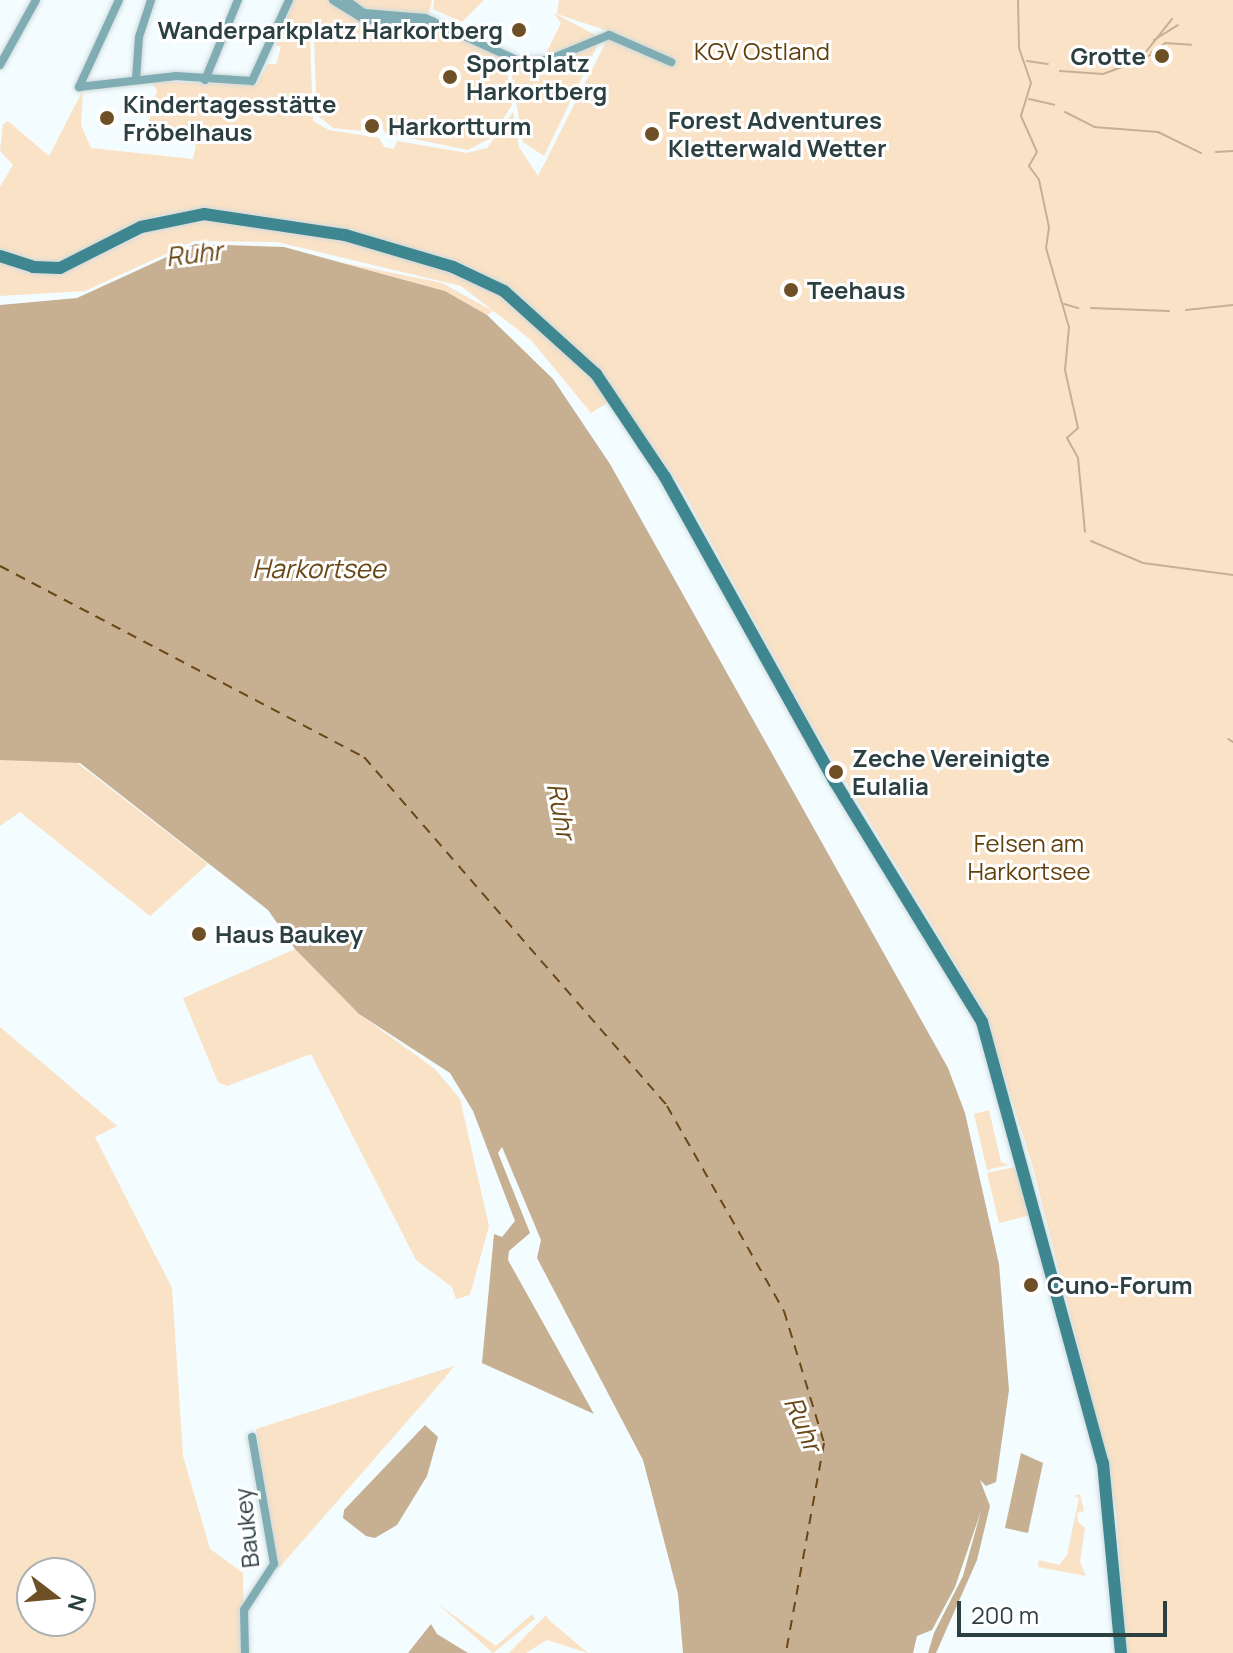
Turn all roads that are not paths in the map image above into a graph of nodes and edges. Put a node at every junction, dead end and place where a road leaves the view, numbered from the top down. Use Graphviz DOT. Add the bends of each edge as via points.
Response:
graph roads {
  1 [pos="36,0"];
  2 [pos="119,0"];
  3 [pos="151,0"];
  4 [pos="238,0"];
  5 [pos="289,0"];
  6 [pos="333,0"];
  7 [pos="346,0"];
  8 [pos="432,21"];
  9 [pos="671,62"];
  10 [pos="0,65"];
  11 [pos="136,79"];
  12 [pos="205,80"];
  13 [pos="0,256"];
  14 [pos="252,1437"];
  15 [pos="245,1653"];
  16 [pos="1121,1653"];
  1 -- 10 [label="street"];
  2 -- 11 [label="street" via="79,87"];
  3 -- 11 [label="street" via="139,37"];
  4 -- 12 [label="street"];
  5 -- 12 [label="street" via="255,80"];
  6 -- 8 [label="street" via="365,20"];
  7 -- 8 [label="street" via="364,13"];
  8 -- 9 [label="street" via="531,63 609,35"];
  11 -- 12 [label="street"];
  13 -- 16 [label="main road" via="33,267 60,268 141,227 204,214 345,235 443,264 504,291 596,374 665,477 835,782 982,1022 1103,1463"];
  14 -- 15 [label="street, Baukey" via="274,1564 244,1610"];
}
